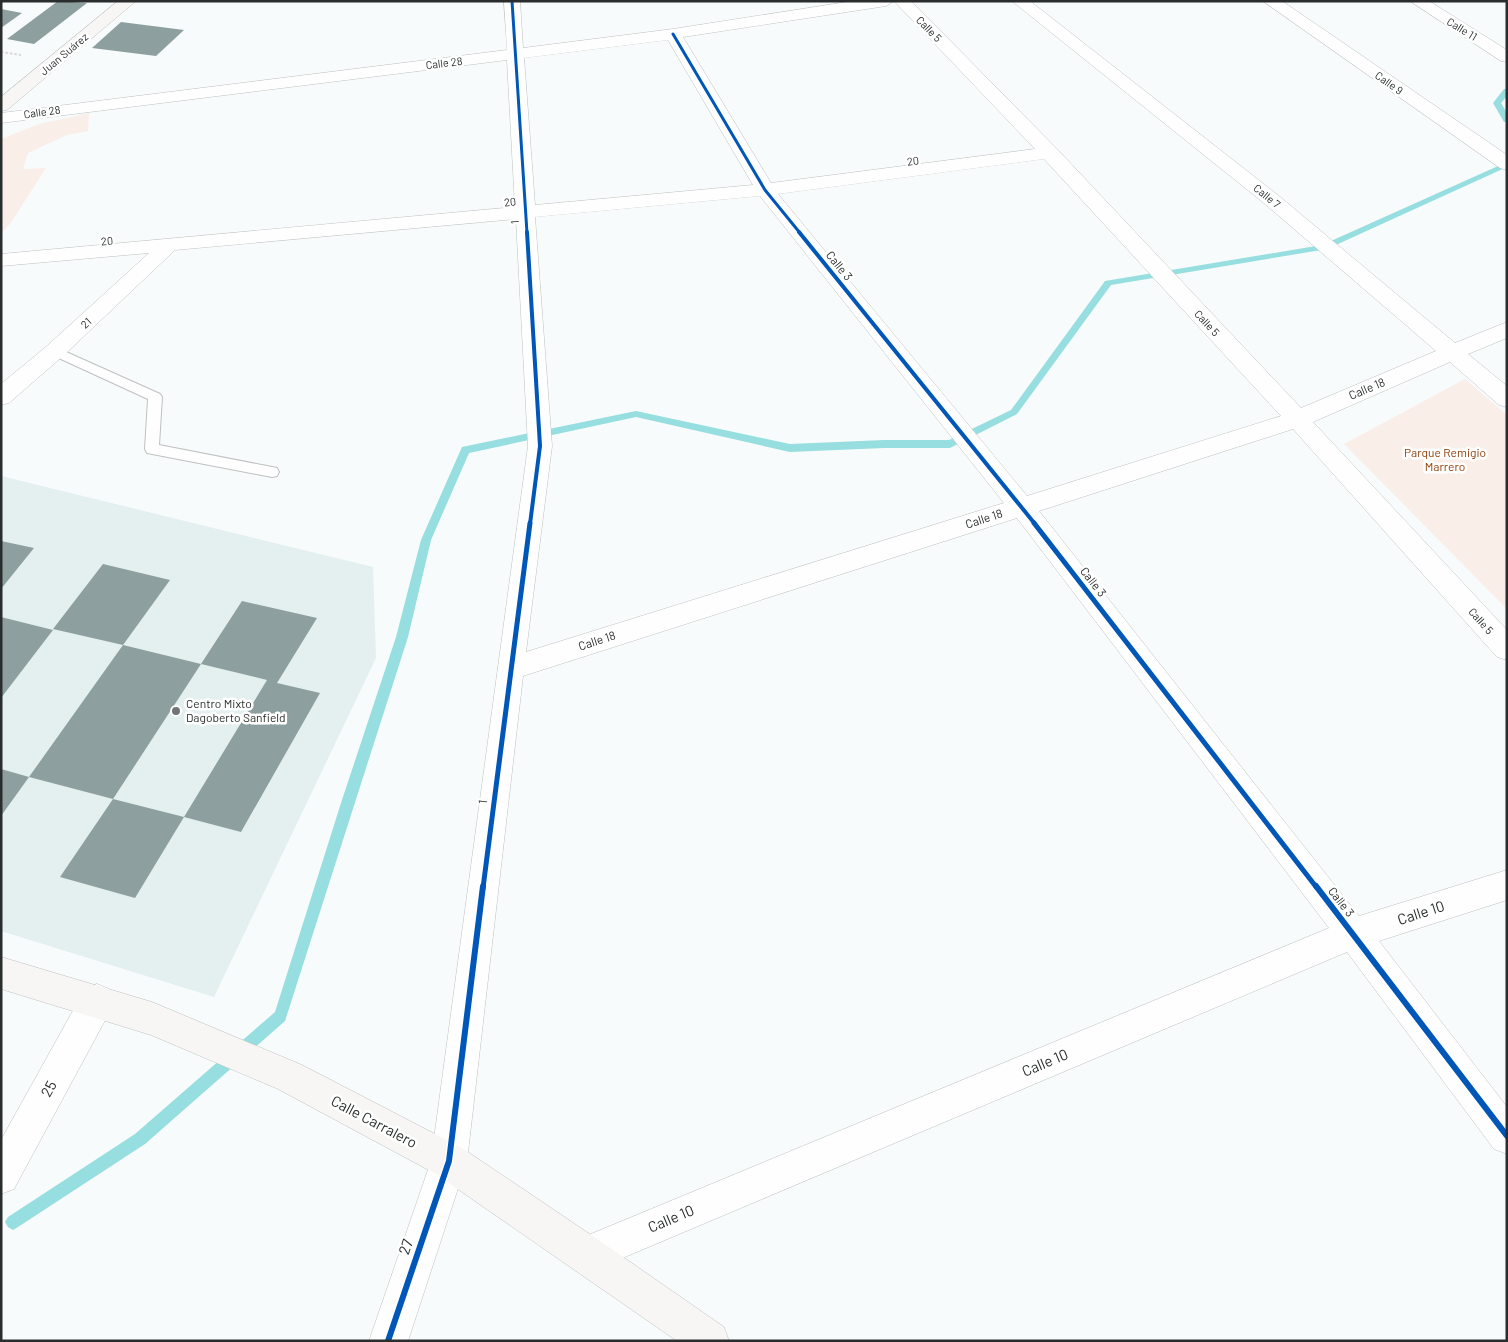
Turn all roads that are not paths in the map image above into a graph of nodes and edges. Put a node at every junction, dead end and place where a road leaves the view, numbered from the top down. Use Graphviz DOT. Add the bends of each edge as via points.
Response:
graph roads {
  1 [pos="128,1"];
  2 [pos="512,1"];
  3 [pos="886,1"];
  4 [pos="902,1"];
  5 [pos="1020,1"];
  6 [pos="1271,1"];
  7 [pos="1418,1"];
  8 [pos="673,34"];
  9 [pos="516,54"];
  10 [pos="1505,56"];
  11 [pos="1,106"];
  12 [pos="1,118"];
  13 [pos="1050,153"];
  14 [pos="1507,164"];
  15 [pos="765,190"];
  16 [pos="524,211"];
  17 [pos="168,246"];
  18 [pos="1,260"];
  19 [pos="1507,329"];
  20 [pos="55,351"];
  21 [pos="1452,353"];
  22 [pos="1,397"];
  23 [pos="1507,399"];
  24 [pos="1298,419"];
  25 [pos="272,472"];
  26 [pos="1022,507"];
  27 [pos="1507,649"];
  28 [pos="510,669"];
  29 [pos="1507,885"];
  30 [pos="1353,934"];
  31 [pos="1,973"];
  32 [pos="97,1001"];
  33 [pos="1507,1136"];
  34 [pos="449,1161"];
  35 [pos="1,1176"];
  36 [pos="587,1254"];
  37 [pos="388,1341"];
  38 [pos="710,1341"];
  1 -- 11 [label="street, Juan Suárez"];
  2 -- 9 [label="street, 1"];
  3 -- 8 [label="street, Calle 28"];
  4 -- 13 [label="street, Calle 5"];
  5 -- 21 [label="street, Calle 7" via="1312,234"];
  6 -- 14 [label="street, Calle 9"];
  7 -- 10 [label="street, Calle 11"];
  8 -- 9 [label="street, Calle 28"];
  8 -- 15 [label="street, Calle 3"];
  9 -- 12 [label="street, Calle 28"];
  9 -- 16 [label="street, 1"];
  13 -- 15 [label="street, 20"];
  13 -- 24 [label="street, Calle 5"];
  15 -- 16 [label="street, 20"];
  15 -- 26 [label="street, Calle 3"];
  16 -- 17 [label="street, 20"];
  16 -- 28 [label="street, 1" via="540,446"];
  17 -- 18 [label="street, 20"];
  17 -- 20 [label="street, 21"];
  19 -- 21 [label="street, Calle 18"];
  20 -- 22 [label="street, 21"];
  20 -- 25 [label="lane" via="155,397 152,449"];
  21 -- 23 [label="street, Calle 7"];
  21 -- 24 [label="street, Calle 18"];
  24 -- 26 [label="street, Calle 18"];
  24 -- 27 [label="street, Calle 5"];
  26 -- 28 [label="street, Calle 18"];
  26 -- 30 [label="street, Calle 3"];
  28 -- 34 [label="street, 1"];
  29 -- 30 [label="street, Calle 10"];
  30 -- 33 [label="street, Calle 3"];
  30 -- 36 [label="street, Calle 10"];
  31 -- 32 [label="street, Calle Carralero"];
  32 -- 34 [label="street, Calle Carralero" via="290,1077"];
  32 -- 35 [label="street, 25"];
  34 -- 36 [label="street, Calle Carralero"];
  34 -- 37 [label="street, 27"];
  36 -- 38 [label="street, Calle Carralero"];
}
